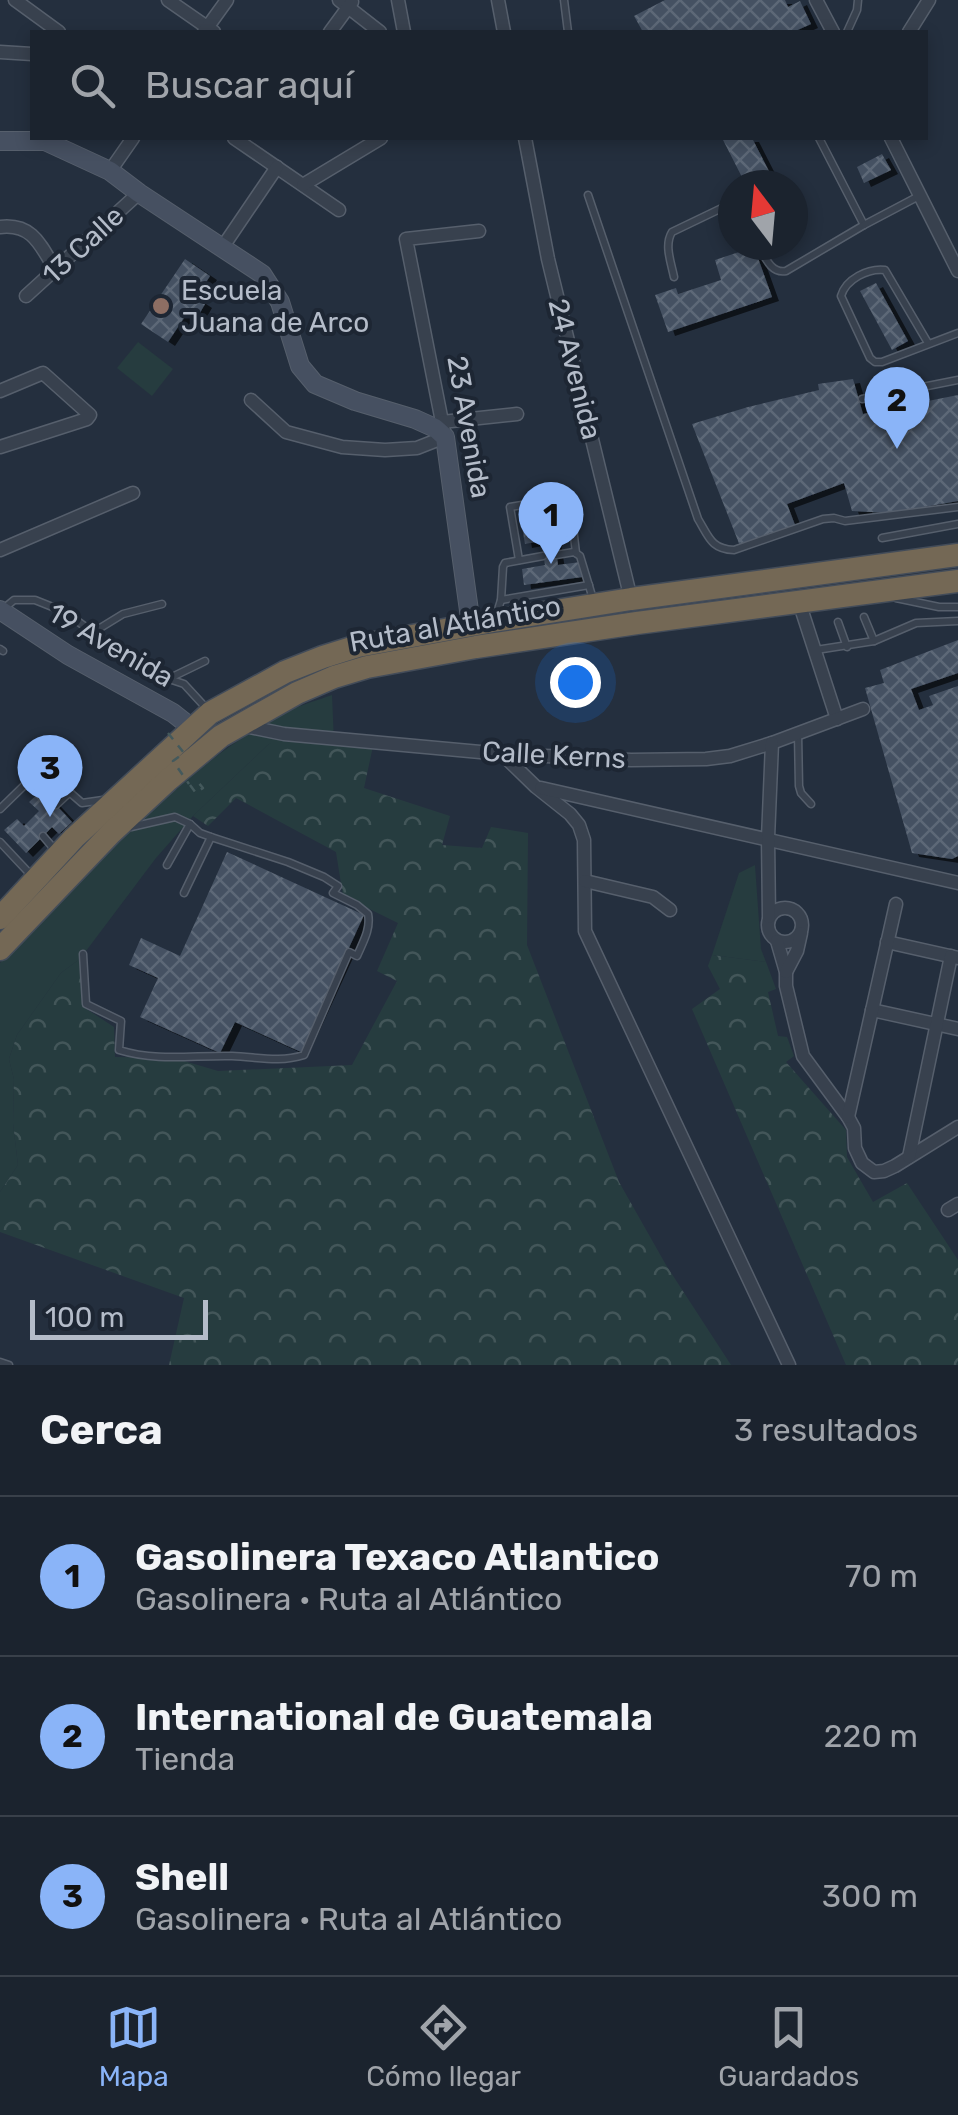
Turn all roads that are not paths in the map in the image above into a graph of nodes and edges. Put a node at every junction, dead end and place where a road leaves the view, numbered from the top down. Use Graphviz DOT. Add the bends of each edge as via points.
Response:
graph roads {
  1 [pos="16,0"];
  2 [pos="168,0"];
  3 [pos="227,0"];
  4 [pos="398,0"];
  5 [pos="498,0"];
  6 [pos="564,0"];
  7 [pos="816,0"];
  8 [pos="858,0"];
  9 [pos="866,0"];
  10 [pos="929,0"];
  11 [pos="347,2"];
  12 [pos="857,10"];
  13 [pos="56,30"];
  14 [pos="208,30"];
  15 [pos="210,30"];
  16 [pos="331,30"];
  17 [pos="378,30"];
  18 [pos="404,30"];
  19 [pos="504,30"];
  20 [pos="568,30"];
  21 [pos="831,30"];
  22 [pos="849,30"];
  23 [pos="910,30"];
  24 [pos="0,52"];
  25 [pos="30,54"];
  26 [pos="132,140"];
  27 [pos="378,140"];
  28 [pos="524,140"];
  29 [pos="820,140"];
  30 [pos="891,140"];
  31 [pos="0,141"];
  32 [pos="250,142"];
  33 [pos="277,167"];
  34 [pos="110,171"];
  35 [pos="303,185"];
  36 [pos="139,192"];
  37 [pos="588,195"];
  38 [pos="920,196"];
  39 [pos="339,210"];
  40 [pos="718,210"];
  41 [pos="864,225"];
  42 [pos="0,227"];
  43 [pos="479,231"];
  44 [pos="222,248"];
  45 [pos="808,258"];
  46 [pos="768,260"];
  47 [pos="805,260"];
  48 [pos="56,271"];
  49 [pos="958,271"];
  50 [pos="674,276"];
  51 [pos="26,296"];
  52 [pos="958,333"];
  53 [pos="928,343"];
  54 [pos="958,380"];
  55 [pos="0,391"];
  56 [pos="252,400"];
  57 [pos="862,400"];
  58 [pos="517,414"];
  59 [pos="444,430"];
  60 [pos="0,447"];
  61 [pos="133,493"];
  62 [pos="958,507"];
  63 [pos="958,524"];
  64 [pos="882,538"];
  65 [pos="0,550"];
  66 [pos="576,553"];
  67 [pos="958,554"];
  68 [pos="556,555"];
  69 [pos="544,556"];
  70 [pos="519,560"];
  71 [pos="958,581"];
  72 [pos="592,595"];
  73 [pos="632,599"];
  74 [pos="799,602"];
  75 [pos="162,604"];
  76 [pos="862,605"];
  77 [pos="958,606"];
  78 [pos="0,610"];
  79 [pos="489,615"];
  80 [pos="958,621"];
  81 [pos="838,622"];
  82 [pos="92,633"];
  83 [pos="874,641"];
  84 [pos="847,647"];
  85 [pos="815,650"];
  86 [pos="205,662"];
  87 [pos="169,679"];
  88 [pos="863,709"];
  89 [pos="837,718"];
  90 [pos="201,721"];
  91 [pos="238,725"];
  92 [pos="798,733"];
  93 [pos="772,743"];
  94 [pos="502,754"];
  95 [pos="536,787"];
  96 [pos="70,792"];
  97 [pos="122,793"];
  98 [pos="811,804"];
  99 [pos="56,805"];
  100 [pos="0,810"];
  101 [pos="190,824"];
  102 [pos="111,833"];
  103 [pos="44,836"];
  104 [pos="211,837"];
  105 [pos="768,838"];
  106 [pos="0,842"];
  107 [pos="53,861"];
  108 [pos="167,865"];
  109 [pos="585,881"];
  110 [pos="958,883"];
  111 [pos="770,890"];
  112 [pos="25,891"];
  113 [pos="184,893"];
  114 [pos="896,904"];
  115 [pos="670,910"];
  116 [pos="793,910"];
  117 [pos="2,911"];
  118 [pos="769,917"];
  119 [pos="801,933"];
  120 [pos="777,941"];
  121 [pos="887,942"];
  122 [pos="0,949"];
  123 [pos="84,954"];
  124 [pos="954,957"];
  125 [pos="786,972"];
  126 [pos="872,1010"];
  127 [pos="937,1024"];
  128 [pos="958,1029"];
  129 [pos="848,1117"];
  130 [pos="958,1127"];
  131 [pos="909,1157"];
  132 [pos="0,1362"];
  133 [pos="10,1365"];
  134 [pos="789,1365"];
  1 -- 13 [label="street"];
  2 -- 14 [label="street"];
  3 -- 15 [label="street"];
  4 -- 18 [label="street"];
  5 -- 19 [label="street"];
  6 -- 20 [label="lane"];
  7 -- 21 [label="street"];
  8 -- 12 [label="lane"];
  9 -- 12 [label="lane"];
  10 -- 23 [label="street"];
  11 -- 16 [label="street"];
  11 -- 17 [label="street"];
  12 -- 22 [label="lane"];
  24 -- 25 [label="street"];
  26 -- 34 [label="street"];
  27 -- 35 [label="street"];
  28 -- 73 [label="street, 24 Avenida"];
  29 -- 41 [label="lane"];
  30 -- 38 [label="street"];
  31 -- 34 [label="street" via="46,140"];
  32 -- 33 [label="street"];
  33 -- 35 [label="street"];
  33 -- 44 [label="street"];
  34 -- 36 [label="street"];
  35 -- 39 [label="street"];
  36 -- 44 [label="street"];
  36 -- 48 [label="street, 13 Calle"];
  37 -- 62 [label="lane" via="698,519 714,545 734,550 823,519"];
  38 -- 41 [label="lane"];
  38 -- 49 [label="street"];
  40 -- 50 [label="lane" via="668,238"];
  41 -- 45 [label="lane"];
  42 -- 48 [label="street" via="33,234"];
  43 -- 59 [label="street, 23 Avenida" via="406,240"];
  44 -- 59 [label="street" via="262,274 280,302 300,366 315,384"];
  46 -- 47 [label="lane" via="779,272"];
  48 -- 51 [label="street, 13 Calle"];
  52 -- 53 [label="lane"];
  53 -- 53 [label="lane" via="885,270 865,272 842,290 875,362"];
  54 -- 57 [label="lane"];
  55 -- 60 [label="street" via="41,373 89,413"];
  56 -- 59 [label="street" via="286,432 342,447 417,448"];
  58 -- 59 [label="street"];
  59 -- 79 [label="street, 23 Avenida"];
  61 -- 65 [label="street"];
  63 -- 64 [label="lane"];
  66 -- 68 [label="lane"];
  66 -- 70 [label="lane" via="570,502 564,498 510,506"];
  66 -- 72 [label="lane"];
  67 -- 73 [label="highway, Ruta al Atlántico"];
  69 -- 70 [label="lane"];
  70 -- 79 [label="lane" via="503,567"];
  71 -- 76 [label="highway, Ruta al Atlántico"];
  72 -- 73 [label="highway, Ruta al Atlántico"];
  72 -- 79 [label="highway, Ruta al Atlántico"];
  74 -- 76 [label="highway, Ruta al Atlántico"];
  74 -- 85 [label="street"];
  74 -- 91 [label="highway, Ruta al Atlántico" via="367,667"];
  75 -- 82 [label="lane" via="123,614"];
  76 -- 77 [label="lane"];
  76 -- 83 [label="lane"];
  78 -- 82 [label="lane" via="14,600 35,600"];
  78 -- 90 [label="street, 19 Avenida" via="173,713"];
  79 -- 90 [label="highway, Ruta al Atlántico" via="323,657"];
  80 -- 83 [label="lane" via="916,623"];
  81 -- 84 [label="lane"];
  82 -- 87 [label="lane"];
  83 -- 84 [label="lane"];
  84 -- 85 [label="lane"];
  85 -- 89 [label="street"];
  86 -- 87 [label="lane"];
  87 -- 90 [label="lane" via="184,684"];
  88 -- 89 [label="street, Calle Kerns"];
  89 -- 92 [label="street, Calle Kerns"];
  90 -- 97 [label="highway, Ruta al Atlántico"];
  91 -- 94 [label="street, Calle Kerns"];
  91 -- 102 [label="highway, Ruta al Atlántico"];
  92 -- 93 [label="street, Calle Kerns"];
  92 -- 98 [label="lane" via="799,786"];
  93 -- 94 [label="street, Calle Kerns" via="706,760"];
  93 -- 105 [label="street"];
  94 -- 95 [label="street"];
  95 -- 105 [label="street"];
  95 -- 109 [label="street" via="579,825"];
  96 -- 97 [label="lane" via="82,803"];
  96 -- 99 [label="lane"];
  96 -- 100 [label="lane" via="40,770"];
  97 -- 107 [label="highway, Ruta al Atlántico"];
  101 -- 102 [label="lane" via="167,818"];
  101 -- 104 [label="lane"];
  101 -- 108 [label="lane"];
  102 -- 122 [label="highway, Ruta al Atlántico"];
  103 -- 107 [label="lane" via="55,850"];
  104 -- 113 [label="lane"];
  104 -- 123 [label="lane" via="324,878 338,886 333,893 368,914 357,956 349,952 304,1055 184,1059 120,1050 121,1021 86,1004"];
  105 -- 110 [label="street"];
  105 -- 111 [label="street"];
  106 -- 112 [label="lane" via="30,874"];
  107 -- 112 [label="highway, Ruta al Atlántico"];
  109 -- 115 [label="street" via="654,897"];
  109 -- 134 [label="street" via="585,930"];
  111 -- 116 [label="street"];
  111 -- 118 [label="street"];
  112 -- 117 [label="highway, Ruta al Atlántico"];
  114 -- 121 [label="street"];
  116 -- 118 [label="street" via="780,908"];
  116 -- 119 [label="street" via="802,920"];
  118 -- 120 [label="street" via="768,930"];
  119 -- 120 [label="street" via="790,942"];
  119 -- 125 [label="street"];
  120 -- 125 [label="street"];
  121 -- 124 [label="street"];
  121 -- 126 [label="street"];
  124 -- 127 [label="street"];
  125 -- 129 [label="street" via="803,1056"];
  126 -- 127 [label="street"];
  126 -- 129 [label="street"];
  127 -- 128 [label="street"];
  127 -- 131 [label="street"];
  129 -- 131 [label="street" via="867,1168 884,1171"];
  130 -- 131 [label="street"];
  132 -- 133 [label="lane"];
}
